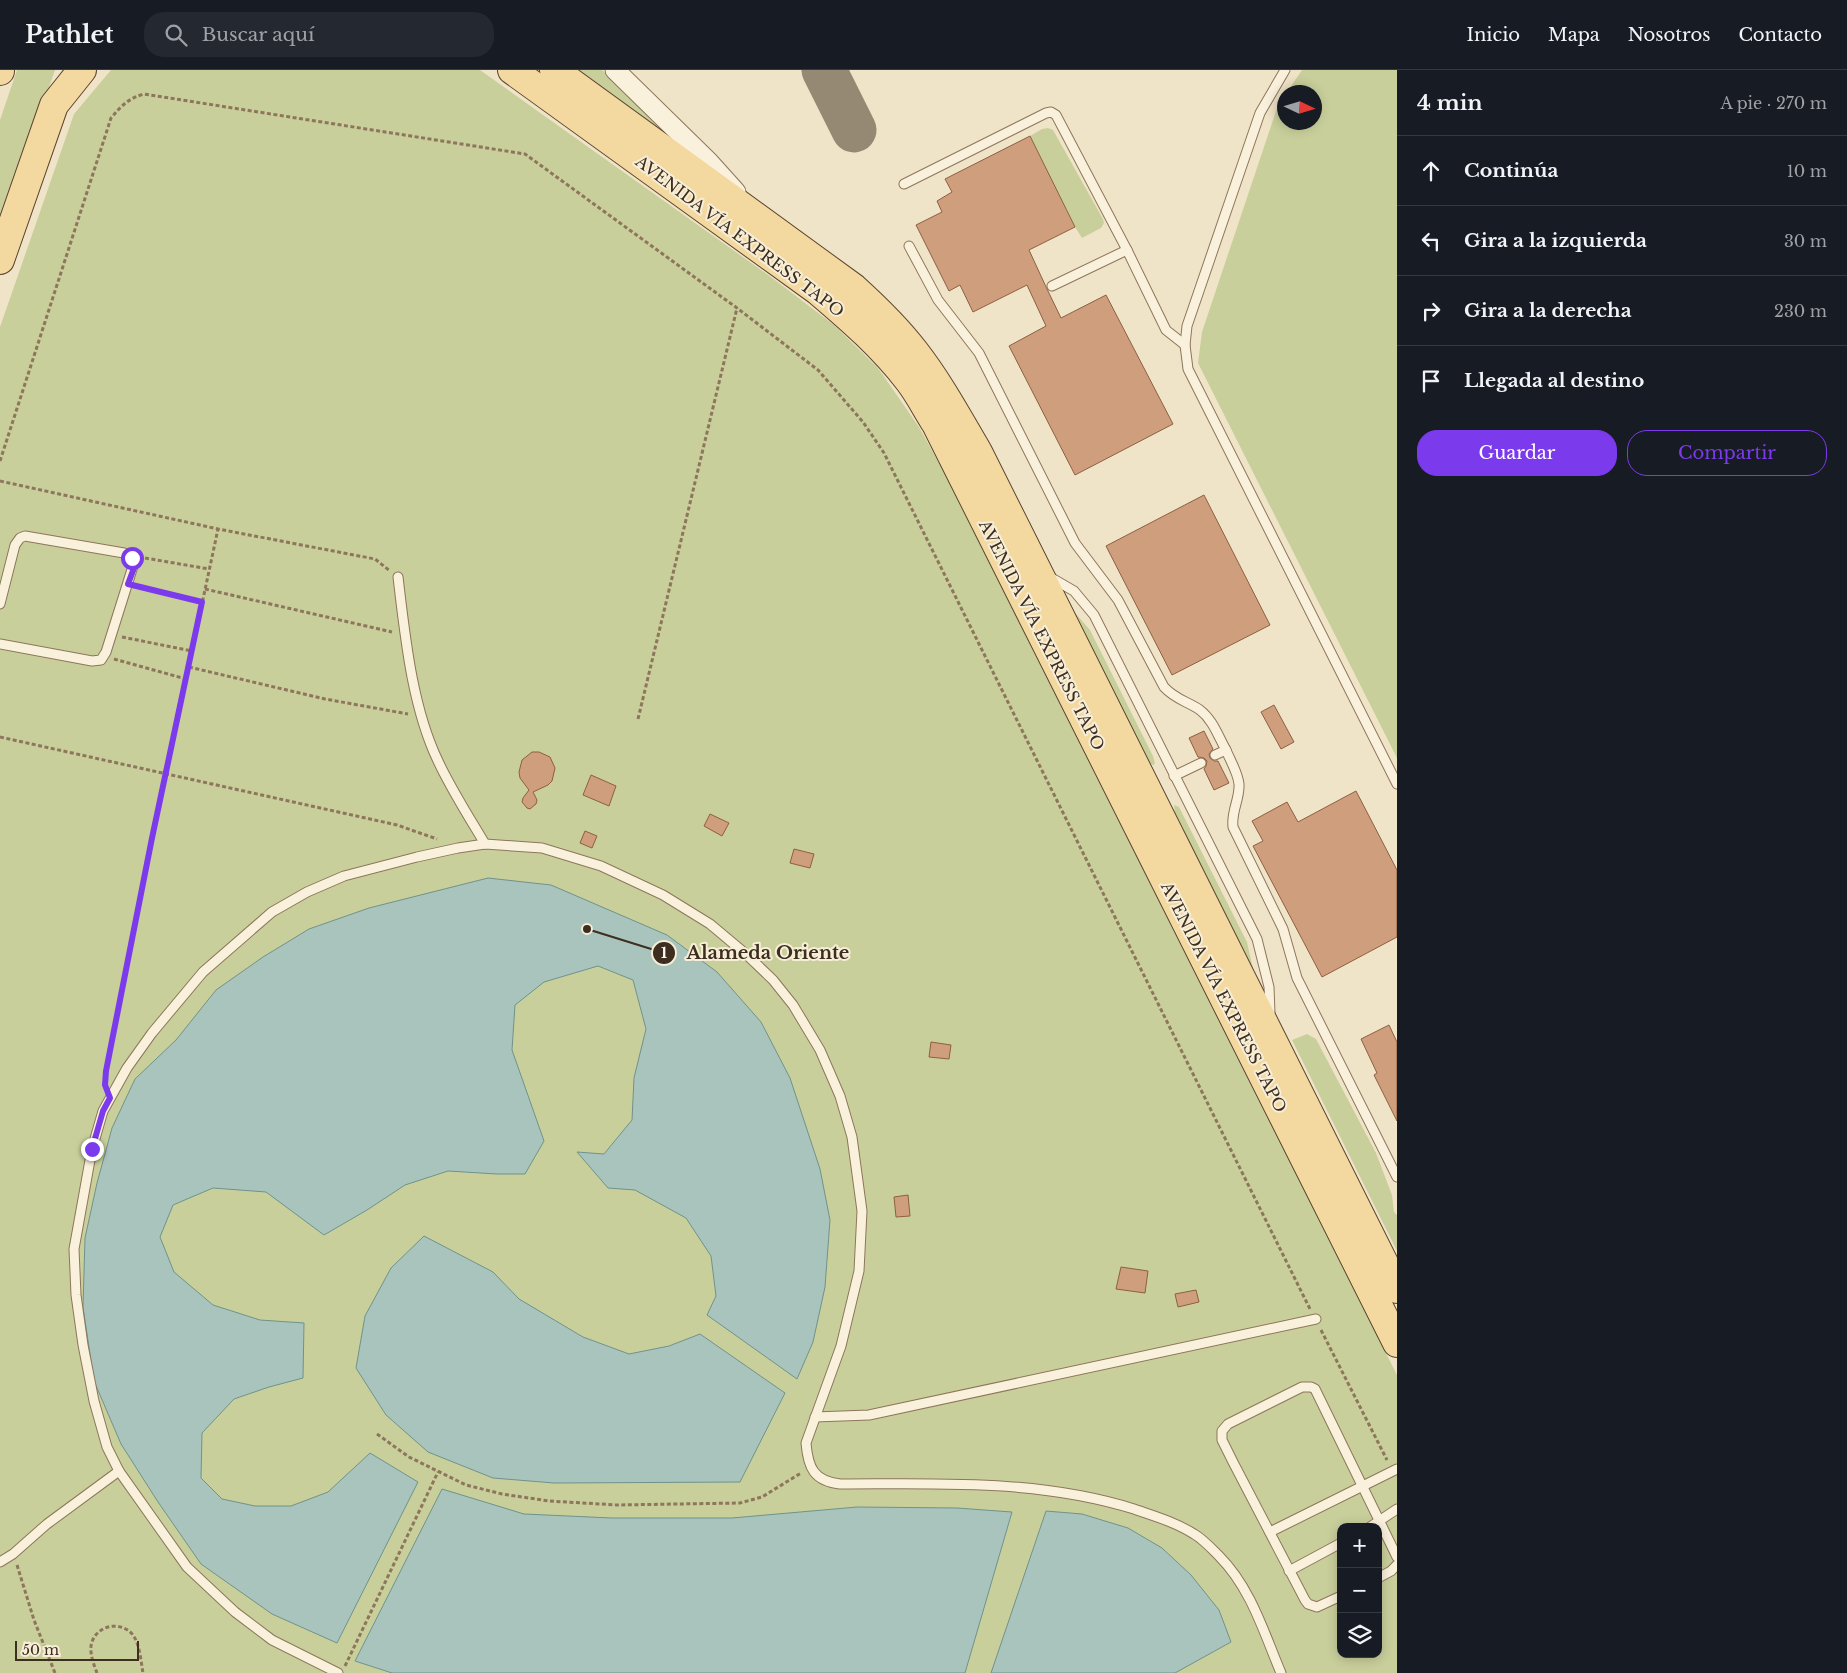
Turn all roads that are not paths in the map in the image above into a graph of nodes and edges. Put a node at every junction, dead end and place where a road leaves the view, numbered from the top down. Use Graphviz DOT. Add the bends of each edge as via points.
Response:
graph roads {
  1 [pos="65,70"];
  2 [pos="82,70"];
  3 [pos="615,70"];
  4 [pos="1285,70"];
  5 [pos="520,72"];
  6 [pos="557,78"];
  7 [pos="54,105"];
  8 [pos="904,184"];
  9 [pos="760,219"];
  10 [pos="909,246"];
  11 [pos="1127,250"];
  12 [pos="0,260"];
  13 [pos="1052,286"];
  14 [pos="1185,345"];
  15 [pos="1036,568"];
  16 [pos="398,577"];
  17 [pos="2,588"];
  18 [pos="0,604"];
  19 [pos="0,644"];
  20 [pos="1226,750"];
  21 [pos="1215,755"];
  22 [pos="1201,763"];
  23 [pos="1174,776"];
  24 [pos="1397,784"];
  25 [pos="485,844"];
  26 [pos="1271,1039"];
  27 [pos="1397,1178"];
  28 [pos="1397,1289"];
  29 [pos="1316,1320"];
  30 [pos="1397,1343"];
  31 [pos="815,1417"];
  32 [pos="1395,1470"];
  33 [pos="119,1471"];
  34 [pos="1362,1487"];
  35 [pos="1397,1509"];
  36 [pos="1380,1522"];
  37 [pos="1270,1532"];
  38 [pos="1337,1545"];
  39 [pos="1397,1557"];
  40 [pos="0,1562"];
  41 [pos="1397,1565"];
  42 [pos="1289,1571"];
  43 [pos="1382,1576"];
  44 [pos="1337,1598"];
  45 [pos="340,1673"];
  46 [pos="1281,1673"];
  1 -- 7 [label="main road"];
  2 -- 7 [label="main road"];
  3 -- 9 [label="street" via="709,162"];
  4 -- 14 [label="lane" via="1260,112 1187,326"];
  5 -- 6 [label="main road, AVENIDA VÍA EXPRESS TAPO"];
  6 -- 9 [label="main road, AVENIDA VÍA EXPRESS TAPO"];
  6 -- 30 [label="main road, AVENIDA VÍA EXPRESS TAPO" via="858,325 910,382 936,424"];
  7 -- 12 [label="main road"];
  8 -- 11 [label="lane" via="1051,112 1056,115"];
  9 -- 15 [label="main road, AVENIDA VÍA EXPRESS TAPO" via="854,288 914,351 978,452"];
  10 -- 20 [label="lane" via="938,300 979,353 1075,543 1118,600 1164,687 1210,719"];
  11 -- 13 [label="lane"];
  11 -- 14 [label="lane" via="1166,330"];
  14 -- 24 [label="lane" via="1188,369"];
  15 -- 23 [label="lane" via="1074,592 1094,616"];
  15 -- 26 [label="main road, AVENIDA VÍA EXPRESS TAPO"];
  16 -- 25 [label="lane" via="405,635 421,716 437,760"];
  17 -- 18 [label="lane"];
  17 -- 19 [label="lane" via="15,545 25,536 124,553 132,558 134,568 101,660"];
  20 -- 21 [label="lane"];
  20 -- 27 [label="lane" via="1239,782 1233,827 1283,929 1297,978"];
  22 -- 23 [label="lane"];
  23 -- 26 [label="lane" via="1257,939 1269,987"];
  25 -- 31 [label="lane" via="542,848 601,866 663,895 694,914 747,955 772,980 793,1005 820,1050 840,1096 852,1137 862,1211 859,1271 841,1346"];
  25 -- 33 [label="lane" via="417,856 344,876 272,912 204,972 126,1068 103,1111 92,1149 74,1249 76,1295 94,1401 107,1447"];
  26 -- 28 [label="main road, AVENIDA VÍA EXPRESS TAPO"];
  29 -- 31 [label="lane" via="869,1415"];
  31 -- 46 [label="lane" via="806,1443 807,1457 811,1468 829,1483 962,1484 1077,1494 1165,1519 1195,1534 1220,1558 1246,1591"];
  32 -- 34 [label="lane"];
  33 -- 40 [label="lane"];
  33 -- 45 [label="lane" via="186,1567 235,1612 272,1640"];
  34 -- 36 [label="lane"];
  34 -- 37 [label="lane"];
  34 -- 37 [label="lane" via="1318,1393 1312,1386 1302,1387 1222,1430 1222,1440"];
  35 -- 36 [label="lane"];
  36 -- 39 [label="lane"];
  37 -- 42 [label="lane"];
  38 -- 42 [label="lane"];
  41 -- 43 [label="lane"];
  42 -- 44 [label="lane" via="1305,1600 1313,1606"];
}
